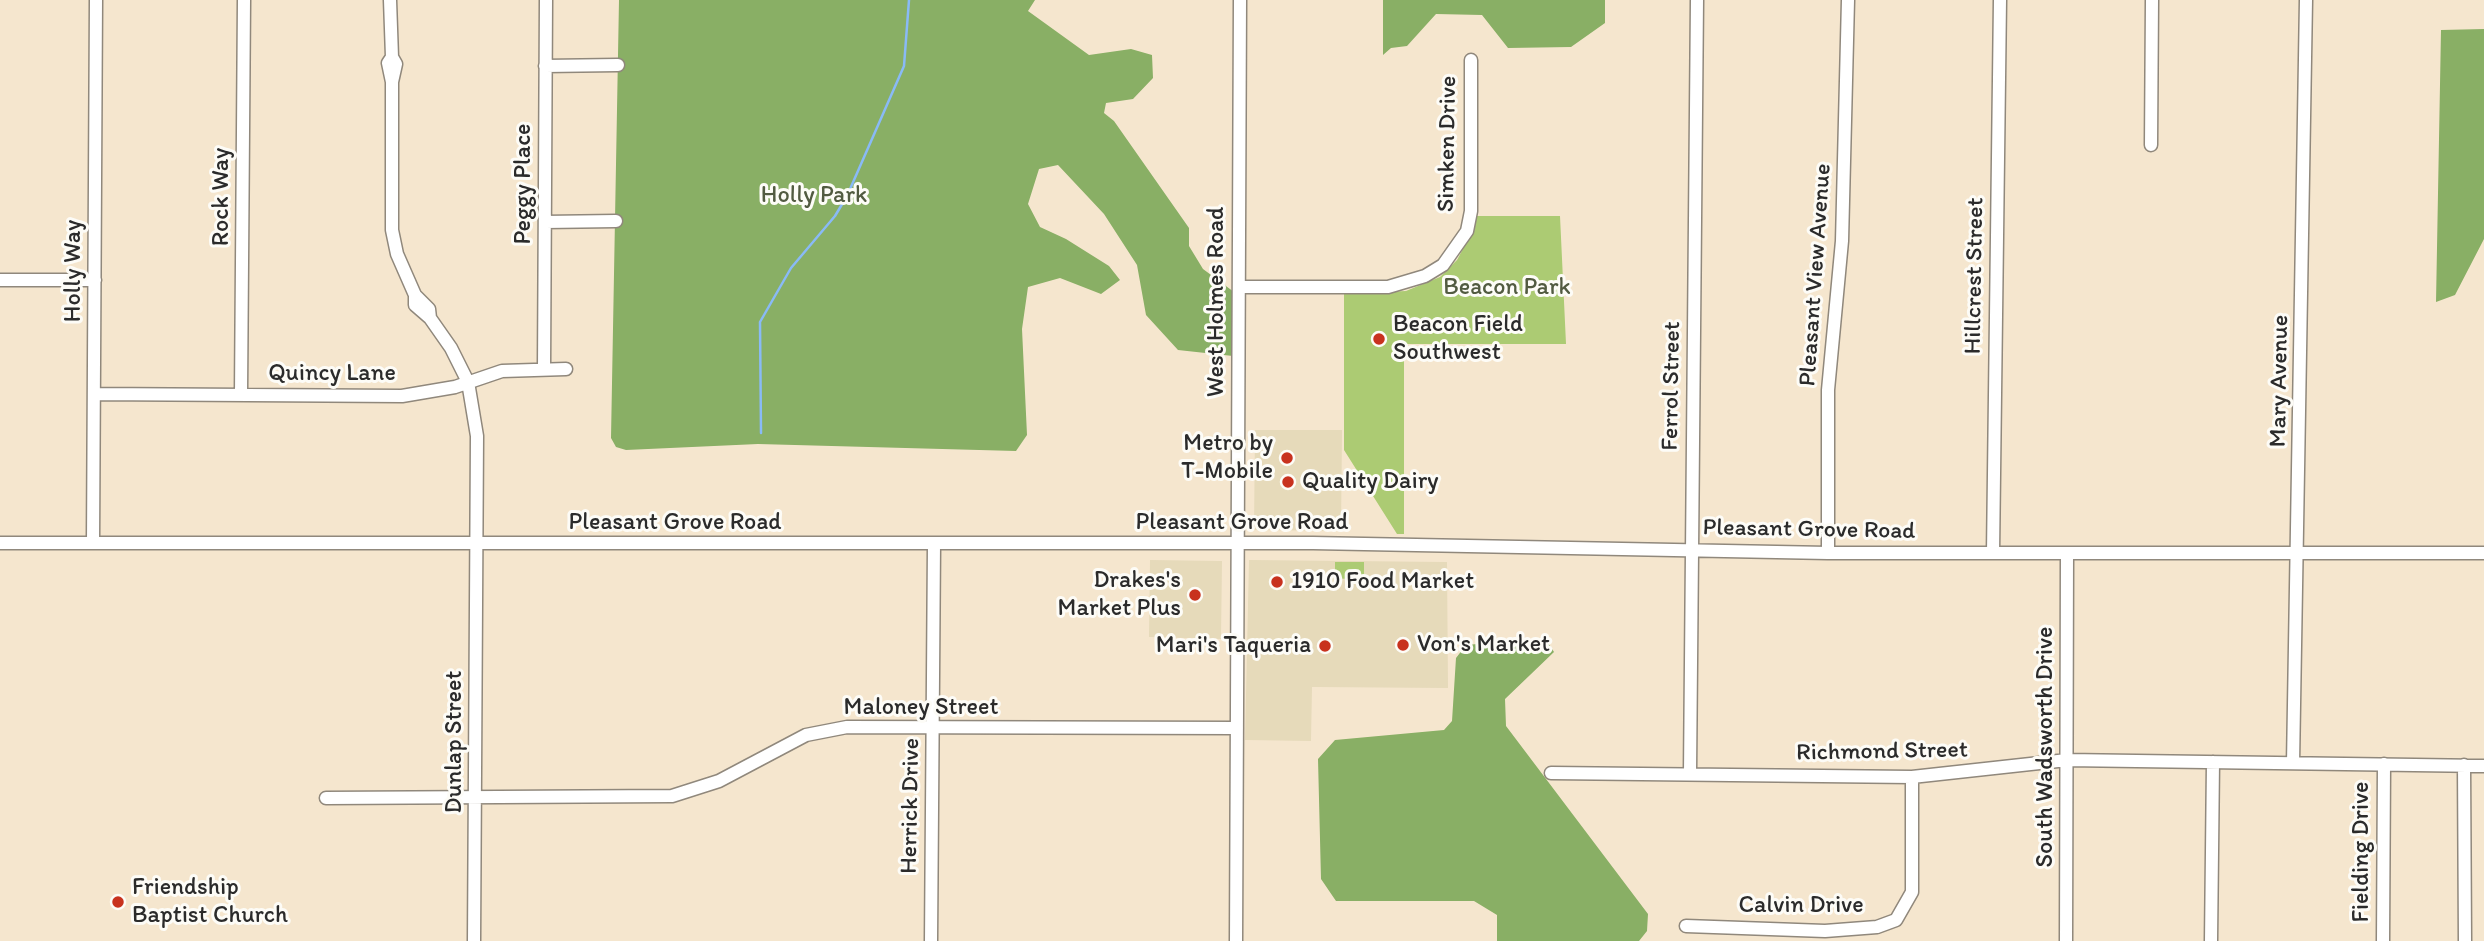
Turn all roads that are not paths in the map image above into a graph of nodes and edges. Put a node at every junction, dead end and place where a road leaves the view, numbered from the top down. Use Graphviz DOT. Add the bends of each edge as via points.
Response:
graph roads {
  1 [pos="96,0"];
  2 [pos="244,0"];
  3 [pos="390,0"];
  4 [pos="546,0"];
  5 [pos="1240,0"];
  6 [pos="1697,0"];
  7 [pos="1848,0"];
  8 [pos="2000,0"];
  9 [pos="2152,0"];
  10 [pos="2306,0"];
  11 [pos="1471,60"];
  12 [pos="618,65"];
  13 [pos="545,66"];
  14 [pos="2151,145"];
  15 [pos="616,221"];
  16 [pos="545,222"];
  17 [pos="0,280"];
  18 [pos="94,280"];
  19 [pos="1239,287"];
  20 [pos="544,369"];
  21 [pos="566,369"];
  22 [pos="468,382"];
  23 [pos="93,394"];
  24 [pos="241,394"];
  25 [pos="93,542"];
  26 [pos="0,543"];
  27 [pos="476,543"];
  28 [pos="1237,543"];
  29 [pos="934,544"];
  30 [pos="1691,548"];
  31 [pos="1828,553"];
  32 [pos="1993,553"];
  33 [pos="2484,553"];
  34 [pos="2067,554"];
  35 [pos="2298,554"];
  36 [pos="933,728"];
  37 [pos="1237,728"];
  38 [pos="2067,760"];
  39 [pos="2213,762"];
  40 [pos="2293,763"];
  41 [pos="2384,764"];
  42 [pos="2464,765"];
  43 [pos="2484,766"];
  44 [pos="1551,773"];
  45 [pos="1690,773"];
  46 [pos="1912,777"];
  47 [pos="476,797"];
  48 [pos="326,798"];
  49 [pos="1686,926"];
  50 [pos="1825,936"];
  51 [pos="474,941"];
  52 [pos="931,941"];
  53 [pos="1236,941"];
  54 [pos="2066,941"];
  55 [pos="2211,941"];
  56 [pos="2383,941"];
  57 [pos="2465,941"];
  1 -- 18 [label="street, Holly Way"];
  2 -- 24 [label="street, Rock Way"];
  3 -- 22 [label="street, Dunlap Street" via="392,230 415,305 452,348"];
  4 -- 13 [label="street, Peggy Place"];
  5 -- 19 [label="street, West Holmes Road"];
  6 -- 30 [label="street, Ferrol Street"];
  7 -- 31 [label="street, Pleasant View Avenue" via="1842,241 1828,390"];
  8 -- 32 [label="street, Hillcrest Street"];
  9 -- 14 [label="street"];
  10 -- 35 [label="street, Mary Avenue"];
  11 -- 19 [label="street, Simken Drive" via="1471,211 1466,231 1443,265 1425,276 1388,287"];
  12 -- 13 [label="street"];
  13 -- 16 [label="street, Peggy Place"];
  15 -- 16 [label="street"];
  16 -- 20 [label="street, Peggy Place"];
  17 -- 18 [label="street"];
  18 -- 23 [label="street, Holly Way"];
  19 -- 28 [label="street, West Holmes Road"];
  20 -- 21 [label="street, Quincy Lane"];
  20 -- 22 [label="street, Quincy Lane" via="502,371"];
  22 -- 24 [label="street, Quincy Lane" via="402,396"];
  22 -- 27 [label="street, Dunlap Street" via="477,436"];
  23 -- 24 [label="street, Quincy Lane"];
  23 -- 25 [label="street, Holly Way"];
  25 -- 26 [label="street, Pleasant Grove Road"];
  25 -- 27 [label="street, Pleasant Grove Road"];
  27 -- 29 [label="street, Pleasant Grove Road"];
  27 -- 47 [label="street, Dunlap Street"];
  28 -- 29 [label="street, Pleasant Grove Road"];
  28 -- 30 [label="street, Pleasant Grove Road"];
  28 -- 37 [label="street, West Holmes Road"];
  29 -- 36 [label="street, Herrick Drive"];
  30 -- 31 [label="street, Pleasant Grove Road"];
  30 -- 45 [label="street, Ferrol Street"];
  31 -- 32 [label="street, Pleasant Grove Road"];
  32 -- 34 [label="street, Pleasant Grove Road"];
  33 -- 35 [label="street, Pleasant Grove Road"];
  34 -- 35 [label="street, Pleasant Grove Road"];
  34 -- 38 [label="street, South Wadsworth Drive"];
  35 -- 40 [label="street, Mary Avenue"];
  36 -- 37 [label="street, Maloney Street"];
  36 -- 47 [label="street, Maloney Street" via="825,730 785,744 719,781 671,796"];
  36 -- 52 [label="street, Herrick Drive"];
  37 -- 53 [label="street, West Holmes Road"];
  38 -- 39 [label="street, Richmond Street"];
  38 -- 46 [label="street, Richmond Street"];
  38 -- 54 [label="street, South Wadsworth Drive"];
  39 -- 40 [label="street, Richmond Street"];
  39 -- 55 [label="street"];
  40 -- 41 [label="street"];
  41 -- 42 [label="street"];
  41 -- 56 [label="street, Fielding Drive"];
  42 -- 43 [label="street"];
  42 -- 57 [label="street"];
  44 -- 45 [label="street, Richmond Street"];
  45 -- 46 [label="street, Richmond Street"];
  46 -- 50 [label="street, Calvin Drive" via="1912,892 1907,906 1896,920 1877,927"];
  47 -- 48 [label="street, Maloney Street"];
  47 -- 51 [label="street, Dunlap Street"];
  49 -- 50 [label="street, Calvin Drive"];
}
